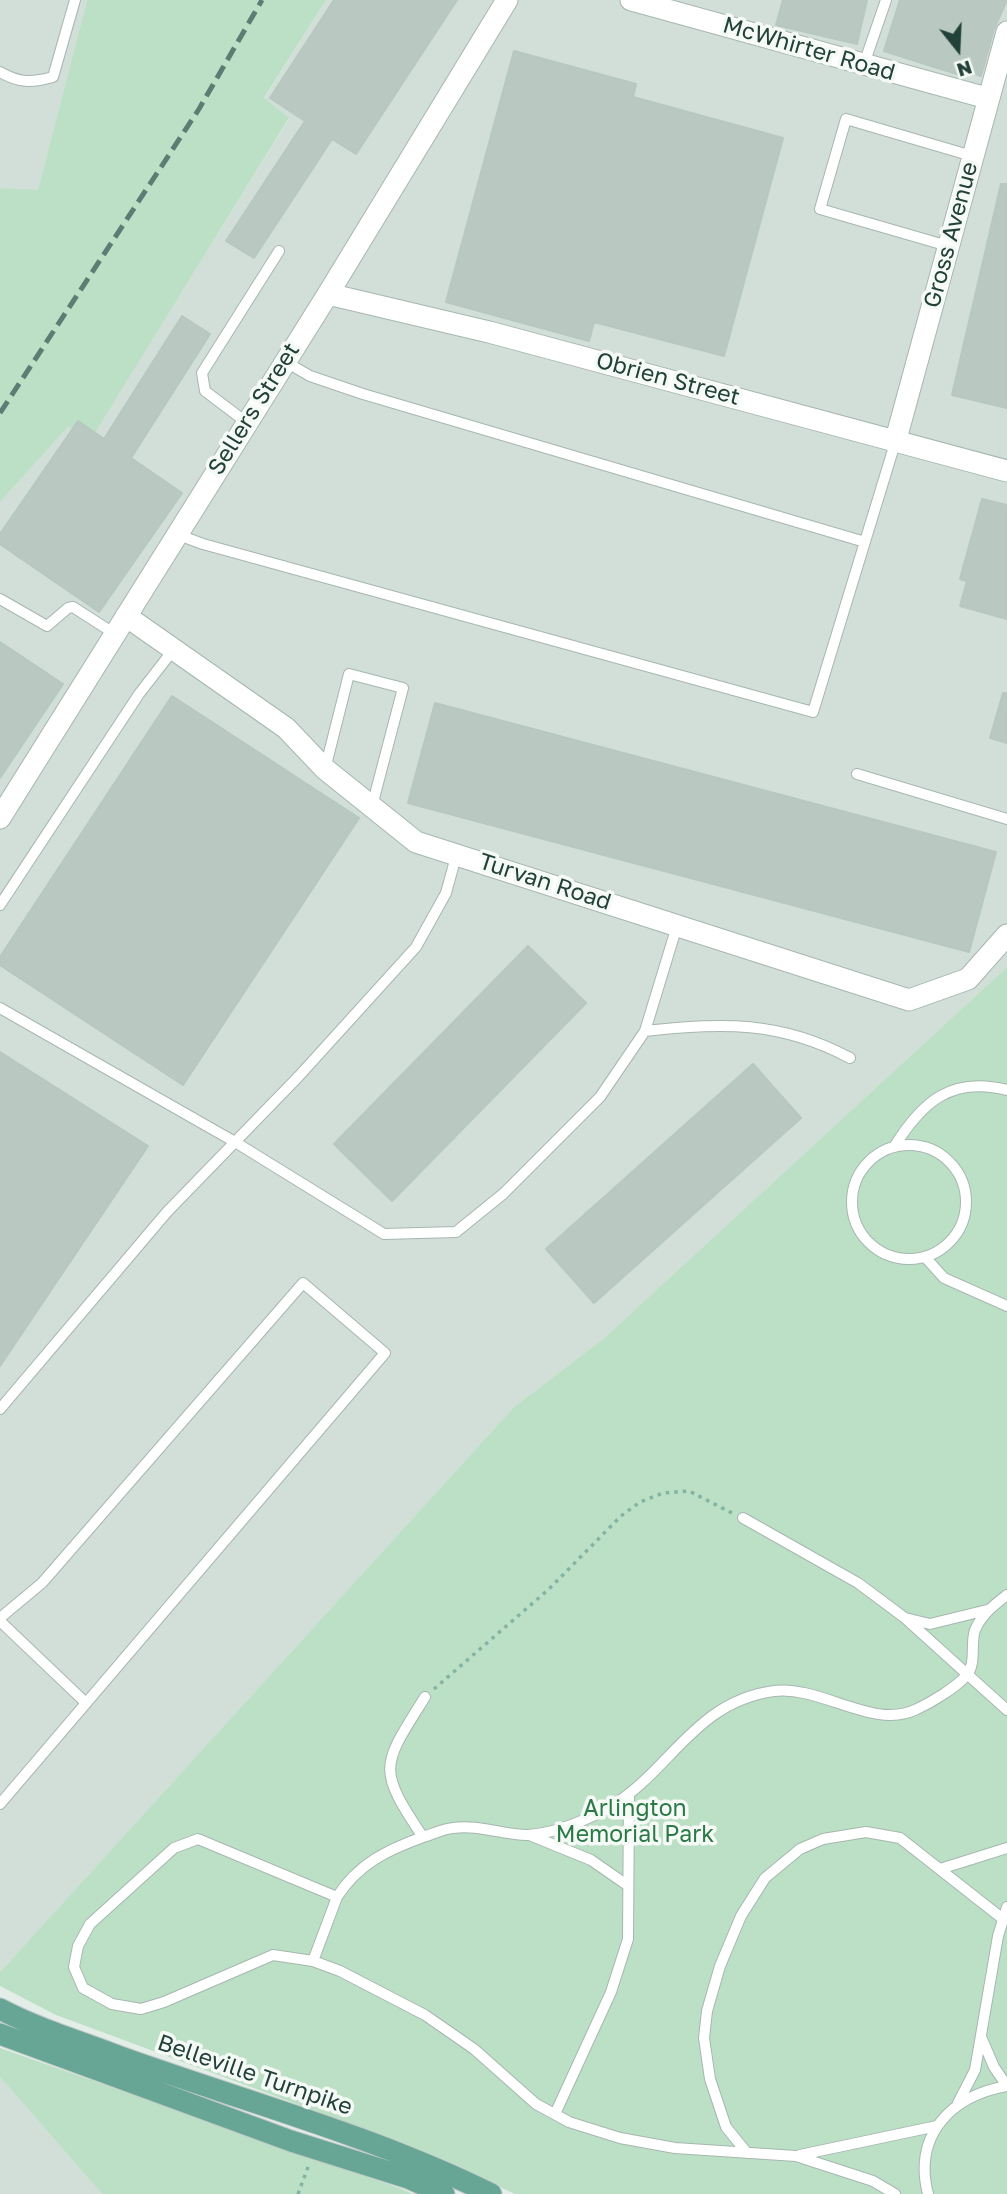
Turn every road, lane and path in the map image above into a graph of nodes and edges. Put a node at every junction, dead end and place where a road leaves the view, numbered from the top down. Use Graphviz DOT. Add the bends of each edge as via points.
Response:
graph roads {
  1 [pos="75,0"];
  2 [pos="507,0"];
  3 [pos="631,0"];
  4 [pos="886,0"];
  5 [pos="1007,32"];
  6 [pos="864,64"];
  7 [pos="0,72"];
  8 [pos="987,99"];
  9 [pos="972,156"];
  10 [pos="948,246"];
  11 [pos="279,251"];
  12 [pos="328,294"];
  13 [pos="284,361"];
  14 [pos="246,422"];
  15 [pos="897,439"];
  16 [pos="1007,471"];
  17 [pos="176,534"];
  18 [pos="864,542"];
  19 [pos="0,599"];
  20 [pos="121,625"];
  21 [pos="174,649"];
  22 [pos="325,769"];
  23 [pos="857,774"];
  24 [pos="372,806"];
  25 [pos="0,818"];
  26 [pos="1007,819"];
  27 [pos="457,853"];
  28 [pos="0,905"];
  29 [pos="677,926"];
  30 [pos="1007,934"];
  31 [pos="0,1008"];
  32 [pos="645,1031"];
  33 [pos="850,1058"];
  34 [pos="1007,1090"];
  35 [pos="235,1142"];
  36 [pos="894,1147"];
  37 [pos="925,1257"];
  38 [pos="1007,1306"];
  39 [pos="0,1409"];
  40 [pos="743,1518"];
  41 [pos="1007,1595"];
  42 [pos="987,1610"];
  43 [pos="905,1618"];
  44 [pos="0,1620"];
  45 [pos="967,1675"];
  46 [pos="425,1697"];
  47 [pos="86,1703"];
  48 [pos="1007,1710"];
  49 [pos="629,1794"];
  50 [pos="0,1804"];
  51 [pos="529,1835"];
  52 [pos="423,1837"];
  53 [pos="1007,1848"];
  54 [pos="940,1869"];
  55 [pos="627,1885"];
  56 [pos="337,1897"];
  57 [pos="1007,1908"];
  58 [pos="1003,1919"];
  59 [pos="313,1961"];
  60 [pos="0,2009"];
  61 [pos="0,2034"];
  62 [pos="982,2038"];
  63 [pos="1007,2086"];
  64 [pos="958,2103"];
  65 [pos="555,2115"];
  66 [pos="937,2126"];
  67 [pos="316,2148"];
  68 [pos="747,2153"];
  69 [pos="796,2156"];
  70 [pos="298,2194"];
  71 [pos="444,2194"];
  72 [pos="491,2194"];
  73 [pos="895,2194"];
  74 [pos="928,2194"];
  1 -- 7 [label="lane" via="52,77 33,83 15,81"];
  2 -- 12 [label="street, Sellers Street"];
  3 -- 6 [label="street, McWhirter Road"];
  4 -- 6 [label="lane"];
  5 -- 8 [label="street, Gross Avenue"];
  6 -- 8 [label="street, McWhirter Road"];
  8 -- 9 [label="street, Gross Avenue"];
  9 -- 10 [label="street, Gross Avenue"];
  9 -- 10 [label="lane" via="846,120 820,209"];
  10 -- 15 [label="street, Gross Avenue"];
  11 -- 14 [label="lane" via="202,373 205,391"];
  12 -- 13 [label="street, Sellers Street"];
  12 -- 15 [label="street, Obrien Street"];
  13 -- 14 [label="street, Sellers Street"];
  13 -- 18 [label="lane" via="310,376 363,394"];
  14 -- 17 [label="street, Sellers Street"];
  15 -- 16 [label="street, Obrien Street"];
  15 -- 18 [label="lane"];
  17 -- 18 [label="lane" via="813,712"];
  17 -- 20 [label="street, Sellers Street"];
  19 -- 20 [label="lane" via="47,626 73,607"];
  20 -- 21 [label="street, Turvan Road"];
  20 -- 25 [label="street, Sellers Street"];
  21 -- 22 [label="street, Turvan Road" via="286,728"];
  21 -- 28 [label="lane" via="139,694"];
  22 -- 24 [label="street, Turvan Road"];
  22 -- 24 [label="lane" via="349,674 403,688"];
  23 -- 26 [label="lane"];
  24 -- 27 [label="street, Turvan Road" via="416,842"];
  27 -- 29 [label="street, Turvan Road"];
  27 -- 35 [label="lane" via="446,893 416,947"];
  29 -- 30 [label="street, Turvan Road" via="909,1000 968,979"];
  29 -- 32 [label="lane"];
  31 -- 35 [label="lane"];
  32 -- 33 [label="lane" via="757,1025 819,1041"];
  32 -- 35 [label="lane" via="600,1097 503,1195 456,1232 384,1234"];
  34 -- 36 [label="lane" via="968,1086 942,1095 923,1108"];
  35 -- 39 [label="lane" via="167,1212"];
  36 -- 37 [label="lane" via="920,1146 937,1152 962,1177 967,1194 960,1229 948,1245"];
  36 -- 37 [label="lane" via="870,1160 858,1175 853,1215 860,1233 874,1248 892,1257"];
  37 -- 38 [label="lane" via="944,1278"];
  40 -- 43 [label="lane" via="858,1583"];
  40 -- 46 [label="path" via="689,1491 663,1493 640,1502 550,1589"];
  41 -- 42 [label="lane"];
  42 -- 43 [label="lane" via="930,1624"];
  42 -- 45 [label="lane" via="975,1632"];
  43 -- 45 [label="lane"];
  44 -- 47 [label="lane"];
  44 -- 47 [label="lane" via="42,1583 303,1283 385,1353"];
  45 -- 48 [label="lane"];
  45 -- 49 [label="lane" via="916,1710 896,1716 793,1689 735,1699 698,1726"];
  46 -- 52 [label="lane" via="388,1764 392,1786"];
  47 -- 50 [label="lane"];
  49 -- 51 [label="lane" via="604,1811"];
  49 -- 55 [label="lane"];
  51 -- 52 [label="lane" via="455,1827"];
  51 -- 55 [label="lane" via="591,1860"];
  52 -- 56 [label="lane" via="385,1851 347,1881"];
  53 -- 54 [label="lane"];
  54 -- 58 [label="lane"];
  54 -- 68 [label="lane" via="900,1838 866,1832 823,1839 800,1849 765,1878 741,1916 720,1966 704,2038 710,2079 726,2127"];
  55 -- 65 [label="lane" via="628,1939 611,1993"];
  56 -- 59 [label="lane"];
  56 -- 59 [label="lane" via="198,1839 164,1856 90,1924 78,1946 74,1967 83,1988 112,2004 141,2009 273,1955"];
  57 -- 58 [label="lane"];
  58 -- 62 [label="lane"];
  59 -- 65 [label="lane" via="425,2015"];
  60 -- 72 [label="main road, Belleville Turnpike" via="132,2061 428,2162"];
  61 -- 67 [label="main road"];
  62 -- 63 [label="lane"];
  62 -- 64 [label="lane" via="975,2070"];
  63 -- 64 [label="lane" via="981,2091"];
  64 -- 66 [label="lane"];
  65 -- 68 [label="lane" via="620,2138"];
  66 -- 69 [label="lane"];
  66 -- 74 [label="lane" via="927,2151 924,2178"];
  67 -- 70 [label="path"];
  67 -- 71 [label="main road"];
  68 -- 69 [label="lane"];
  69 -- 73 [label="lane" via="873,2180"];
}
